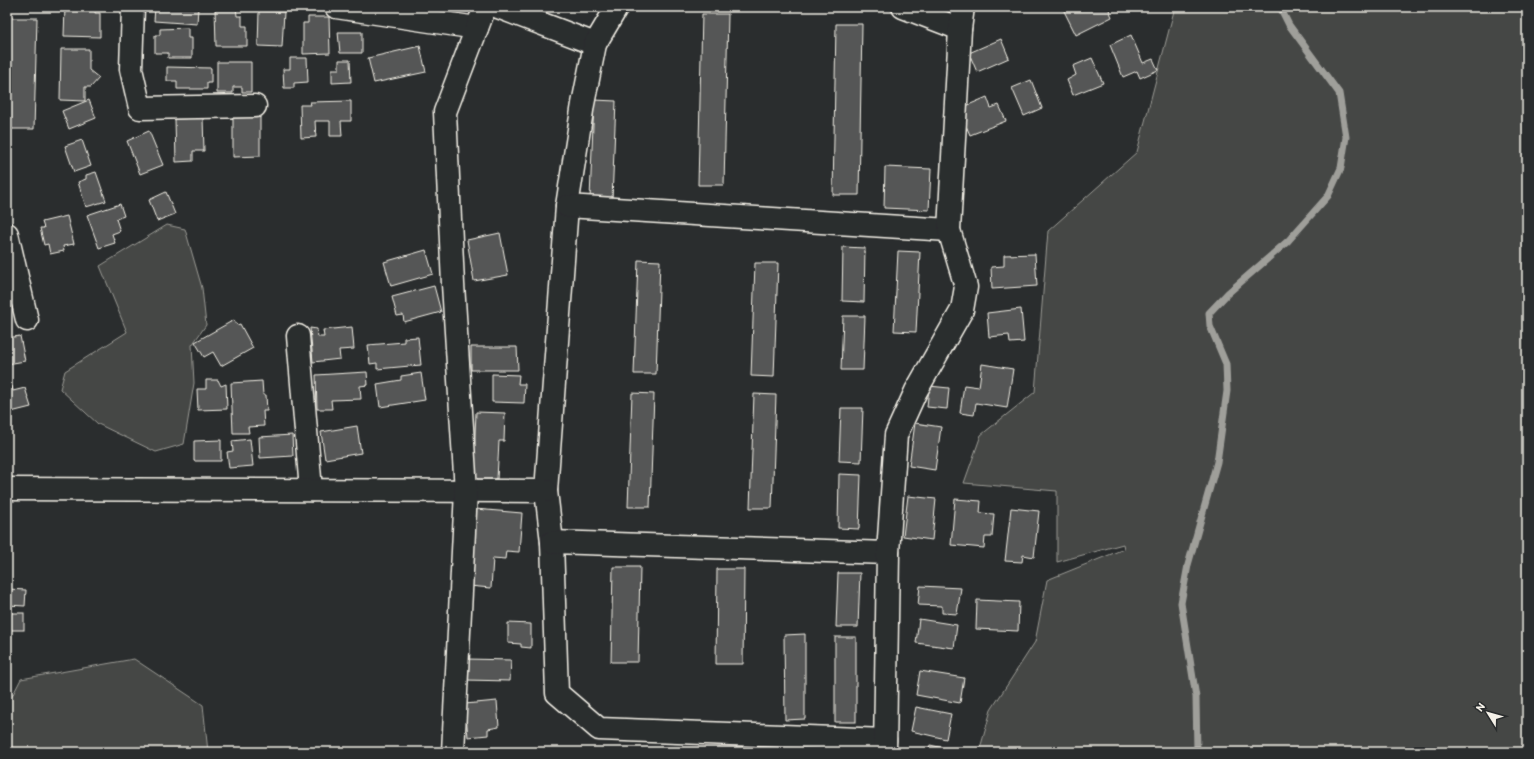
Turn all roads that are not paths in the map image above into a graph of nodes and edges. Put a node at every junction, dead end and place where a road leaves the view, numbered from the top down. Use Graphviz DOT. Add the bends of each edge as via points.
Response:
graph roads {
  1 [pos="133,7"];
  2 [pos="336,7"];
  3 [pos="485,7"];
  4 [pos="498,7"];
  5 [pos="617,7"];
  6 [pos="903,7"];
  7 [pos="963,7"];
  8 [pos="477,28"];
  9 [pos="960,29"];
  10 [pos="595,44"];
  11 [pos="255,106"];
  12 [pos="567,206"];
  13 [pos="949,230"];
  14 [pos="7,234"];
  15 [pos="18,308"];
  16 [pos="298,336"];
  17 [pos="7,489"];
  18 [pos="311,490"];
  19 [pos="466,491"];
  20 [pos="546,492"];
  21 [pos="552,542"];
  22 [pos="888,553"];
  23 [pos="885,746"];
  24 [pos="453,752"];
  1 -- 11 [label="street" via="130,70 140,108"];
  2 -- 8 [label="street"];
  3 -- 8 [label="street"];
  4 -- 10 [label="street"];
  5 -- 10 [label="street"];
  6 -- 9 [label="street"];
  7 -- 9 [label="street"];
  8 -- 19 [label="street" via="445,112"];
  9 -- 13 [label="street"];
  10 -- 12 [label="street"];
  12 -- 13 [label="street"];
  12 -- 20 [label="street"];
  13 -- 22 [label="street" via="966,287 962,310 916,391 896,435"];
  14 -- 15 [label="street"];
  16 -- 18 [label="street"];
  17 -- 18 [label="street"];
  18 -- 19 [label="street"];
  19 -- 20 [label="street"];
  19 -- 24 [label="street"];
  20 -- 21 [label="street"];
  21 -- 22 [label="street"];
  21 -- 23 [label="street" via="558,694 599,729"];
  22 -- 23 [label="street"];
}
